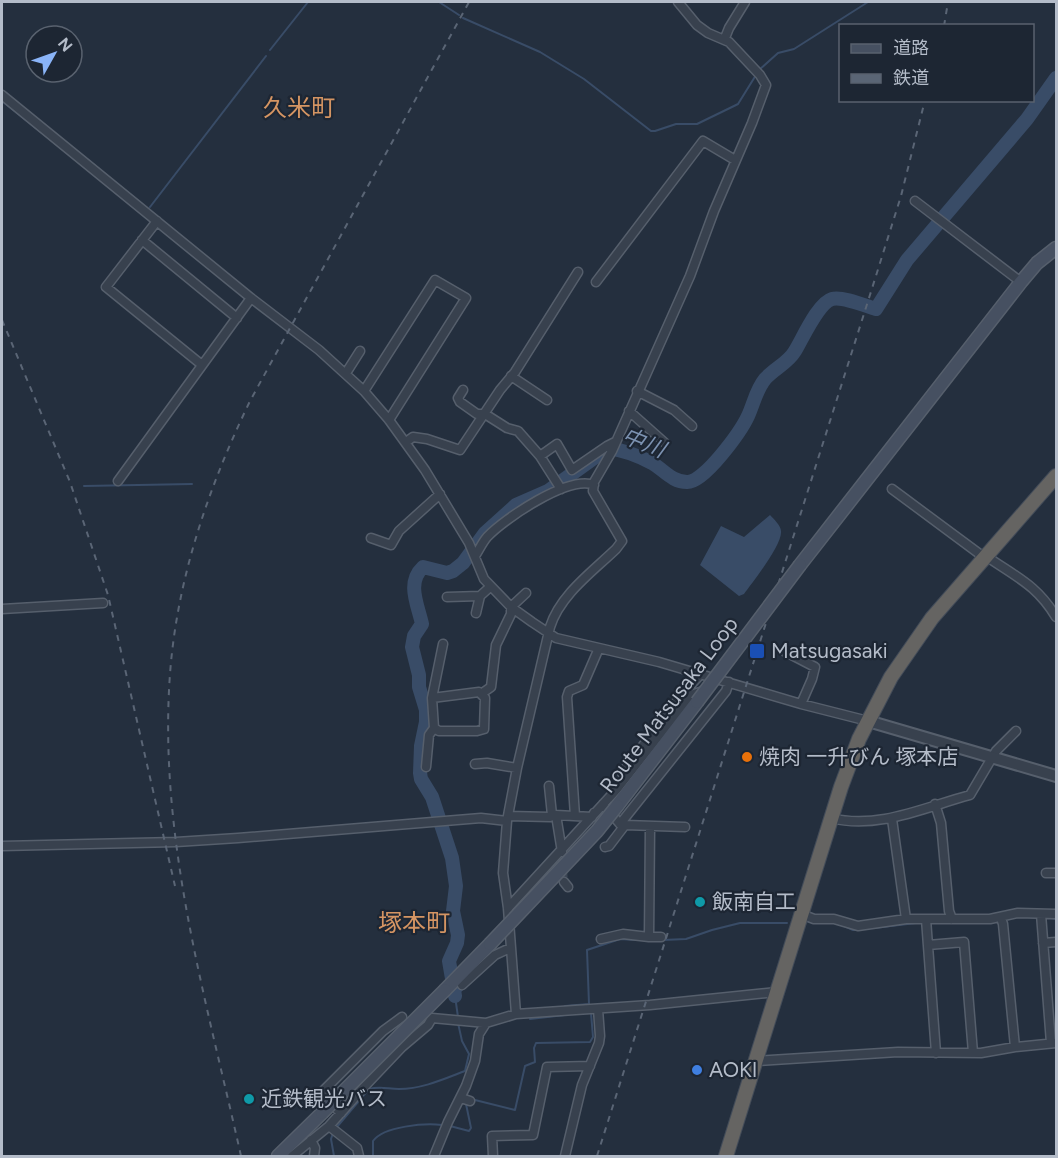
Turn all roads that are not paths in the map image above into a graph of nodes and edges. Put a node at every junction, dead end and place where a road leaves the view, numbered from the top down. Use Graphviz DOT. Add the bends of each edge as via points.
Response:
graph roads {
  1 [pos="678,2"];
  2 [pos="745,2"];
  3 [pos="725,38"];
  4 [pos="2,95"];
  5 [pos="735,160"];
  6 [pos="915,201"];
  7 [pos="157,221"];
  8 [pos="142,240"];
  9 [pos="1054,247"];
  10 [pos="578,272"];
  11 [pos="596,282"];
  12 [pos="1020,282"];
  13 [pos="251,298"];
  14 [pos="237,318"];
  15 [pos="360,351"];
  16 [pos="202,365"];
  17 [pos="346,373"];
  18 [pos="511,376"];
  19 [pos="463,390"];
  20 [pos="364,391"];
  21 [pos="637,392"];
  22 [pos="547,400"];
  23 [pos="629,411"];
  24 [pos="484,414"];
  25 [pos="389,420"];
  26 [pos="692,426"];
  27 [pos="406,442"];
  28 [pos="665,444"];
  29 [pos="613,446"];
  30 [pos="540,456"];
  31 [pos="1056,476"];
  32 [pos="118,481"];
  33 [pos="594,485"];
  34 [pos="561,489"];
  35 [pos="892,489"];
  36 [pos="440,494"];
  37 [pos="371,538"];
  38 [pos="474,555"];
  39 [pos="986,557"];
  40 [pos="490,587"];
  41 [pos="526,593"];
  42 [pos="480,596"];
  43 [pos="447,597"];
  44 [pos="103,603"];
  45 [pos="511,607"];
  46 [pos="2,609"];
  47 [pos="476,613"];
  48 [pos="1056,617"];
  49 [pos="549,633"];
  50 [pos="443,644"];
  51 [pos="599,648"];
  52 [pos="784,651"];
  53 [pos="701,674"];
  54 [pos="729,682"];
  55 [pos="706,690"];
  56 [pos="481,694"];
  57 [pos="432,698"];
  58 [pos="801,704"];
  59 [pos="868,721"];
  60 [pos="434,728"];
  61 [pos="1016,731"];
  62 [pos="992,759"];
  63 [pos="475,764"];
  64 [pos="426,767"];
  65 [pos="517,768"];
  66 [pos="1056,776"];
  67 [pos="549,786"];
  68 [pos="603,804"];
  69 [pos="935,804"];
  70 [pos="554,815"];
  71 [pos="575,816"];
  72 [pos="592,817"];
  73 [pos="507,818"];
  74 [pos="831,819"];
  75 [pos="892,819"];
  76 [pos="623,825"];
  77 [pos="685,826"];
  78 [pos="650,827"];
  79 [pos="2,846"];
  80 [pos="605,847"];
  81 [pos="562,854"];
  82 [pos="1046,873"];
  83 [pos="1056,873"];
  84 [pos="508,908"];
  85 [pos="801,914"];
  86 [pos="1041,914"];
  87 [pos="1056,914"];
  88 [pos="1001,918"];
  89 [pos="906,919"];
  90 [pos="952,919"];
  91 [pos="926,923"];
  92 [pos="649,937"];
  93 [pos="661,937"];
  94 [pos="601,939"];
  95 [pos="1056,942"];
  96 [pos="1043,943"];
  97 [pos="928,945"];
  98 [pos="510,948"];
  99 [pos="462,986"];
  100 [pos="777,992"];
  101 [pos="593,1010"];
  102 [pos="516,1014"];
  103 [pos="402,1017"];
  104 [pos="486,1023"];
  105 [pos="1054,1043"];
  106 [pos="1015,1047"];
  107 [pos="936,1053"];
  108 [pos="973,1053"];
  109 [pos="756,1060"];
  110 [pos="590,1066"];
  111 [pos="341,1113"];
  112 [pos="333,1129"];
  113 [pos="311,1140"];
  114 [pos="278,1156"];
  115 [pos="292,1156"];
  116 [pos="314,1156"];
  117 [pos="359,1156"];
  118 [pos="434,1156"];
  119 [pos="493,1156"];
  120 [pos="564,1156"];
  121 [pos="726,1156"];
  1 -- 3 [label="street" via="697,25"];
  2 -- 3 [label="street"];
  3 -- 5 [label="street" via="766,85"];
  4 -- 7 [label="street"];
  5 -- 11 [label="street" via="703,141"];
  5 -- 21 [label="street" via="690,276"];
  6 -- 12 [label="street"];
  7 -- 8 [label="street"];
  7 -- 13 [label="street"];
  8 -- 14 [label="street"];
  8 -- 16 [label="street" via="106,287"];
  9 -- 12 [label="main road, Route Matsusaka Loop"];
  10 -- 18 [label="street"];
  12 -- 55 [label="main road, Route Matsusaka Loop, bridge"];
  13 -- 14 [label="street"];
  13 -- 17 [label="street"];
  14 -- 16 [label="street"];
  15 -- 17 [label="street"];
  16 -- 32 [label="street"];
  17 -- 20 [label="street"];
  18 -- 22 [label="street"];
  18 -- 24 [label="street"];
  19 -- 24 [label="street" via="460,402 477,414"];
  20 -- 25 [label="street"];
  20 -- 25 [label="street" via="435,280 466,298"];
  21 -- 23 [label="street"];
  21 -- 26 [label="street" via="674,410"];
  23 -- 28 [label="street"];
  23 -- 29 [label="street"];
  24 -- 27 [label="street" via="460,450 428,438 413,437"];
  24 -- 30 [label="street" via="518,431"];
  25 -- 27 [label="street"];
  27 -- 36 [label="street"];
  29 -- 30 [label="street" via="607,446 572,470 557,444"];
  29 -- 33 [label="street"];
  30 -- 34 [label="street"];
  31 -- 39 [label="highway"];
  33 -- 34 [label="street"];
  33 -- 49 [label="street" via="593,491 622,541 565,598"];
  34 -- 38 [label="street" via="519,510 489,535"];
  35 -- 39 [label="street"];
  36 -- 37 [label="street" via="399,531 391,545"];
  36 -- 38 [label="street"];
  38 -- 40 [label="street"];
  39 -- 48 [label="street" via="1046,598"];
  39 -- 59 [label="highway" via="932,618 891,677"];
  40 -- 42 [label="street"];
  40 -- 45 [label="street"];
  41 -- 45 [label="street"];
  42 -- 43 [label="street"];
  42 -- 47 [label="street"];
  44 -- 46 [label="street"];
  45 -- 49 [label="street"];
  45 -- 56 [label="street" via="496,645 491,687"];
  49 -- 51 [label="street"];
  49 -- 65 [label="street"];
  50 -- 57 [label="street"];
  51 -- 53 [label="street"];
  51 -- 71 [label="street" via="583,685 569,691 567,697"];
  52 -- 58 [label="street" via="814,667"];
  53 -- 54 [label="street"];
  53 -- 72 [label="street"];
  54 -- 58 [label="street"];
  54 -- 76 [label="street"];
  55 -- 68 [label="street" via="691,695"];
  55 -- 114 [label="main road, Route Matsusaka Loop, bridge" via="597,831"];
  56 -- 57 [label="street"];
  56 -- 60 [label="street" via="485,698 484,729"];
  57 -- 60 [label="street"];
  58 -- 59 [label="street"];
  59 -- 62 [label="street"];
  59 -- 74 [label="highway"];
  60 -- 64 [label="street" via="429,735"];
  61 -- 62 [label="street"];
  62 -- 66 [label="street"];
  62 -- 69 [label="street" via="970,795"];
  63 -- 65 [label="street"];
  65 -- 73 [label="street"];
  67 -- 70 [label="street"];
  68 -- 72 [label="street"];
  68 -- 76 [label="street"];
  69 -- 75 [label="street"];
  69 -- 90 [label="street" via="941,823"];
  70 -- 71 [label="street"];
  70 -- 73 [label="street"];
  70 -- 81 [label="street"];
  71 -- 72 [label="street"];
  72 -- 81 [label="street"];
  73 -- 79 [label="street" via="186,841"];
  73 -- 84 [label="street" via="503,873"];
  74 -- 75 [label="street"];
  74 -- 85 [label="highway"];
  75 -- 89 [label="street"];
  76 -- 78 [label="street"];
  76 -- 80 [label="street"];
  77 -- 78 [label="street"];
  78 -- 92 [label="street"];
  81 -- 84 [label="street"];
  82 -- 83 [label="street"];
  84 -- 98 [label="street"];
  85 -- 89 [label="street" via="858,926"];
  85 -- 100 [label="highway"];
  86 -- 87 [label="street"];
  86 -- 88 [label="street" via="1018,913"];
  86 -- 96 [label="street"];
  88 -- 90 [label="street"];
  88 -- 106 [label="street"];
  89 -- 91 [label="street"];
  90 -- 91 [label="street"];
  91 -- 97 [label="street"];
  92 -- 93 [label="street"];
  92 -- 94 [label="street" via="623,934"];
  95 -- 96 [label="street"];
  96 -- 105 [label="street"];
  97 -- 107 [label="street"];
  97 -- 108 [label="street" via="964,942"];
  98 -- 99 [label="street" via="495,955"];
  98 -- 102 [label="street"];
  100 -- 101 [label="street"];
  100 -- 109 [label="highway"];
  101 -- 102 [label="street"];
  101 -- 110 [label="street" via="600,1036"];
  102 -- 104 [label="street"];
  103 -- 111 [label="street" via="320,1094"];
  104 -- 111 [label="street" via="432,1018"];
  104 -- 118 [label="street" via="481,1028 466,1100 448,1122"];
  105 -- 106 [label="street"];
  106 -- 108 [label="street"];
  107 -- 108 [label="street"];
  107 -- 109 [label="street"];
  109 -- 121 [label="highway"];
  110 -- 119 [label="street" via="547,1067 533,1135 492,1136"];
  110 -- 120 [label="street"];
  111 -- 112 [label="street"];
  112 -- 113 [label="street"];
  112 -- 117 [label="street" via="357,1148"];
  113 -- 115 [label="street"];
  113 -- 116 [label="street"];
}
